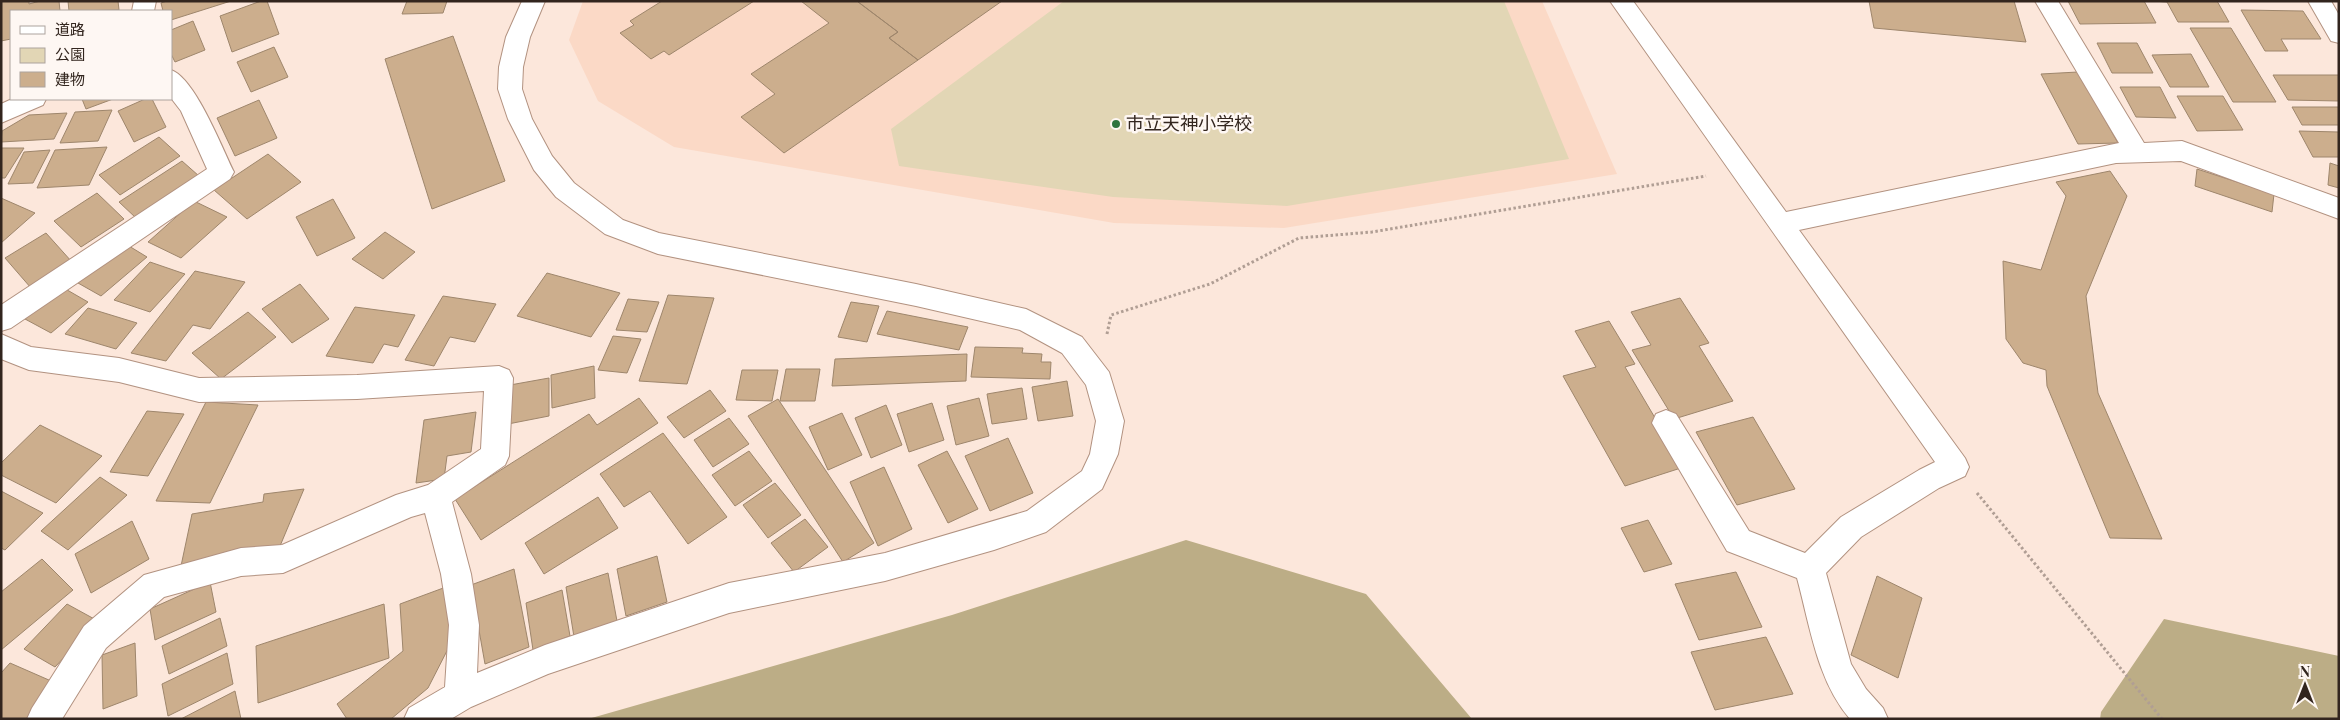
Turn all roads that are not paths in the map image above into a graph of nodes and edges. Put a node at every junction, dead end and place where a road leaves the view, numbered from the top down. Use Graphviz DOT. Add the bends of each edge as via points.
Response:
graph roads {
  1 [pos="534,1"];
  2 [pos="1620,1"];
  3 [pos="2046,1"];
  4 [pos="2319,1"];
  5 [pos="2339,35"];
  6 [pos="172,80"];
  7 [pos="32,100"];
  8 [pos="1,114"];
  9 [pos="2137,152"];
  10 [pos="2339,209"];
  11 [pos="1782,223"];
  12 [pos="1,320"];
  13 [pos="1,346"];
  14 [pos="1666,423"];
  15 [pos="436,496"];
  16 [pos="1810,569"];
  17 [pos="460,696"];
  18 [pos="43,719"];
  19 [pos="420,719"];
  20 [pos="1872,719"];
  1 -- 17 [label="street" via="518,37 511,67 510,89 520,118 543,163 565,190 614,227 658,243 1026,320 1072,345 1099,380 1110,421 1104,454 1092,480 1036,522 885,567 729,598 544,660"];
  2 -- 11 [label="street"];
  3 -- 9 [label="street"];
  4 -- 5 [label="street"];
  6 -- 12 [label="street" via="191,107 221,172"];
  7 -- 8 [label="street"];
  9 -- 10 [label="street" via="2182,151"];
  9 -- 11 [label="street" via="2116,153"];
  11 -- 16 [label="street" via="1955,467 1929,479 1851,527"];
  13 -- 15 [label="street" via="30,358 119,370 199,390 357,387 499,378 495,456"];
  14 -- 16 [label="street" via="1738,541"];
  15 -- 17 [label="street" via="456,574 464,625"];
  15 -- 18 [label="street" via="406,505 283,559 241,562 155,585 95,637"];
  16 -- 20 [label="street" via="1837,670 1855,700"];
  17 -- 19 [label="street"];
}
